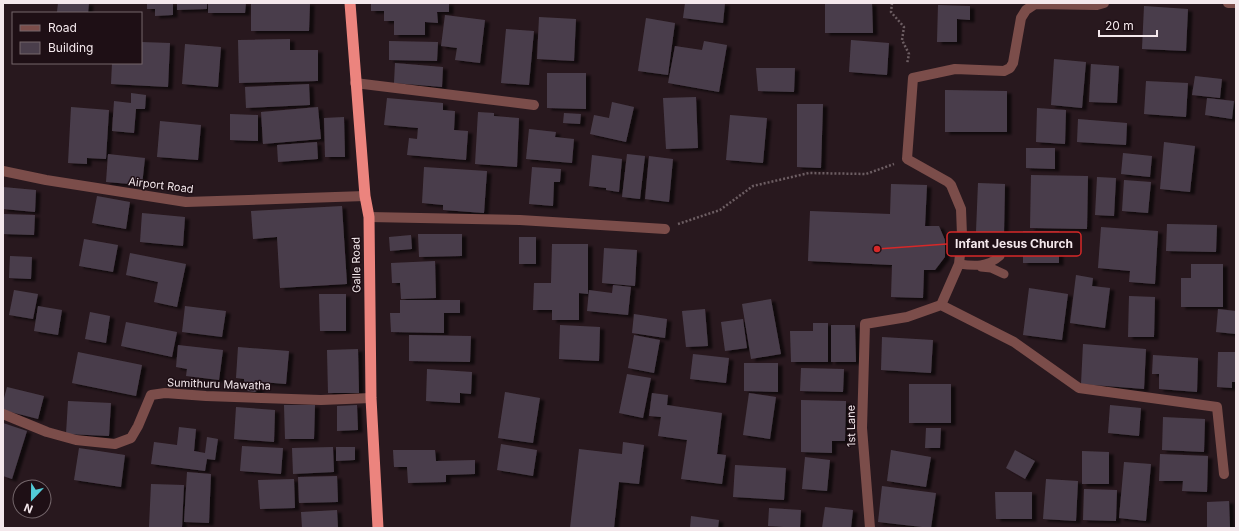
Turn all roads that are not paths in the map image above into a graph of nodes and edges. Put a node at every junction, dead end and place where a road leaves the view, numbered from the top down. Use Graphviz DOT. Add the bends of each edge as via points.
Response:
graph roads {
  1 [pos="350,3"];
  2 [pos="1104,3"];
  3 [pos="1228,3"];
  4 [pos="1236,3"];
  5 [pos="1035,4"];
  6 [pos="355,83"];
  7 [pos="534,105"];
  8 [pos="3,171"];
  9 [pos="365,196"];
  10 [pos="368,217"];
  11 [pos="665,229"];
  12 [pos="1000,256"];
  13 [pos="959,264"];
  14 [pos="975,266"];
  15 [pos="1004,274"];
  16 [pos="941,306"];
  17 [pos="371,398"];
  18 [pos="3,414"];
  19 [pos="1224,474"];
  20 [pos="378,528"];
  21 [pos="870,528"];
  1 -- 6 [label="highway, Galle Road"];
  2 -- 5 [label="street" via="1097,6"];
  3 -- 4 [label="street"];
  5 -- 13 [label="street" via="1026,10 1021,18 1010,68 1004,71 955,69 913,78 907,158 951,185 961,209"];
  6 -- 7 [label="street"];
  6 -- 9 [label="highway, Galle Road"];
  8 -- 9 [label="street, Airport Road" via="186,202"];
  9 -- 10 [label="highway, Galle Road"];
  10 -- 11 [label="street" via="520,220"];
  10 -- 17 [label="highway, Galle Road"];
  12 -- 14 [label="lane" via="994,261"];
  13 -- 14 [label="lane"];
  13 -- 16 [label="street"];
  14 -- 15 [label="lane" via="991,268"];
  16 -- 19 [label="street" via="1014,342 1079,388 1217,407"];
  16 -- 21 [label="street, 1st Lane" via="907,317 865,324 862,428"];
  17 -- 18 [label="street, Sumithuru Mawatha" via="321,400 165,393 151,395 131,438 115,444 76,440 47,432"];
  17 -- 20 [label="highway, Galle Road"];
}
